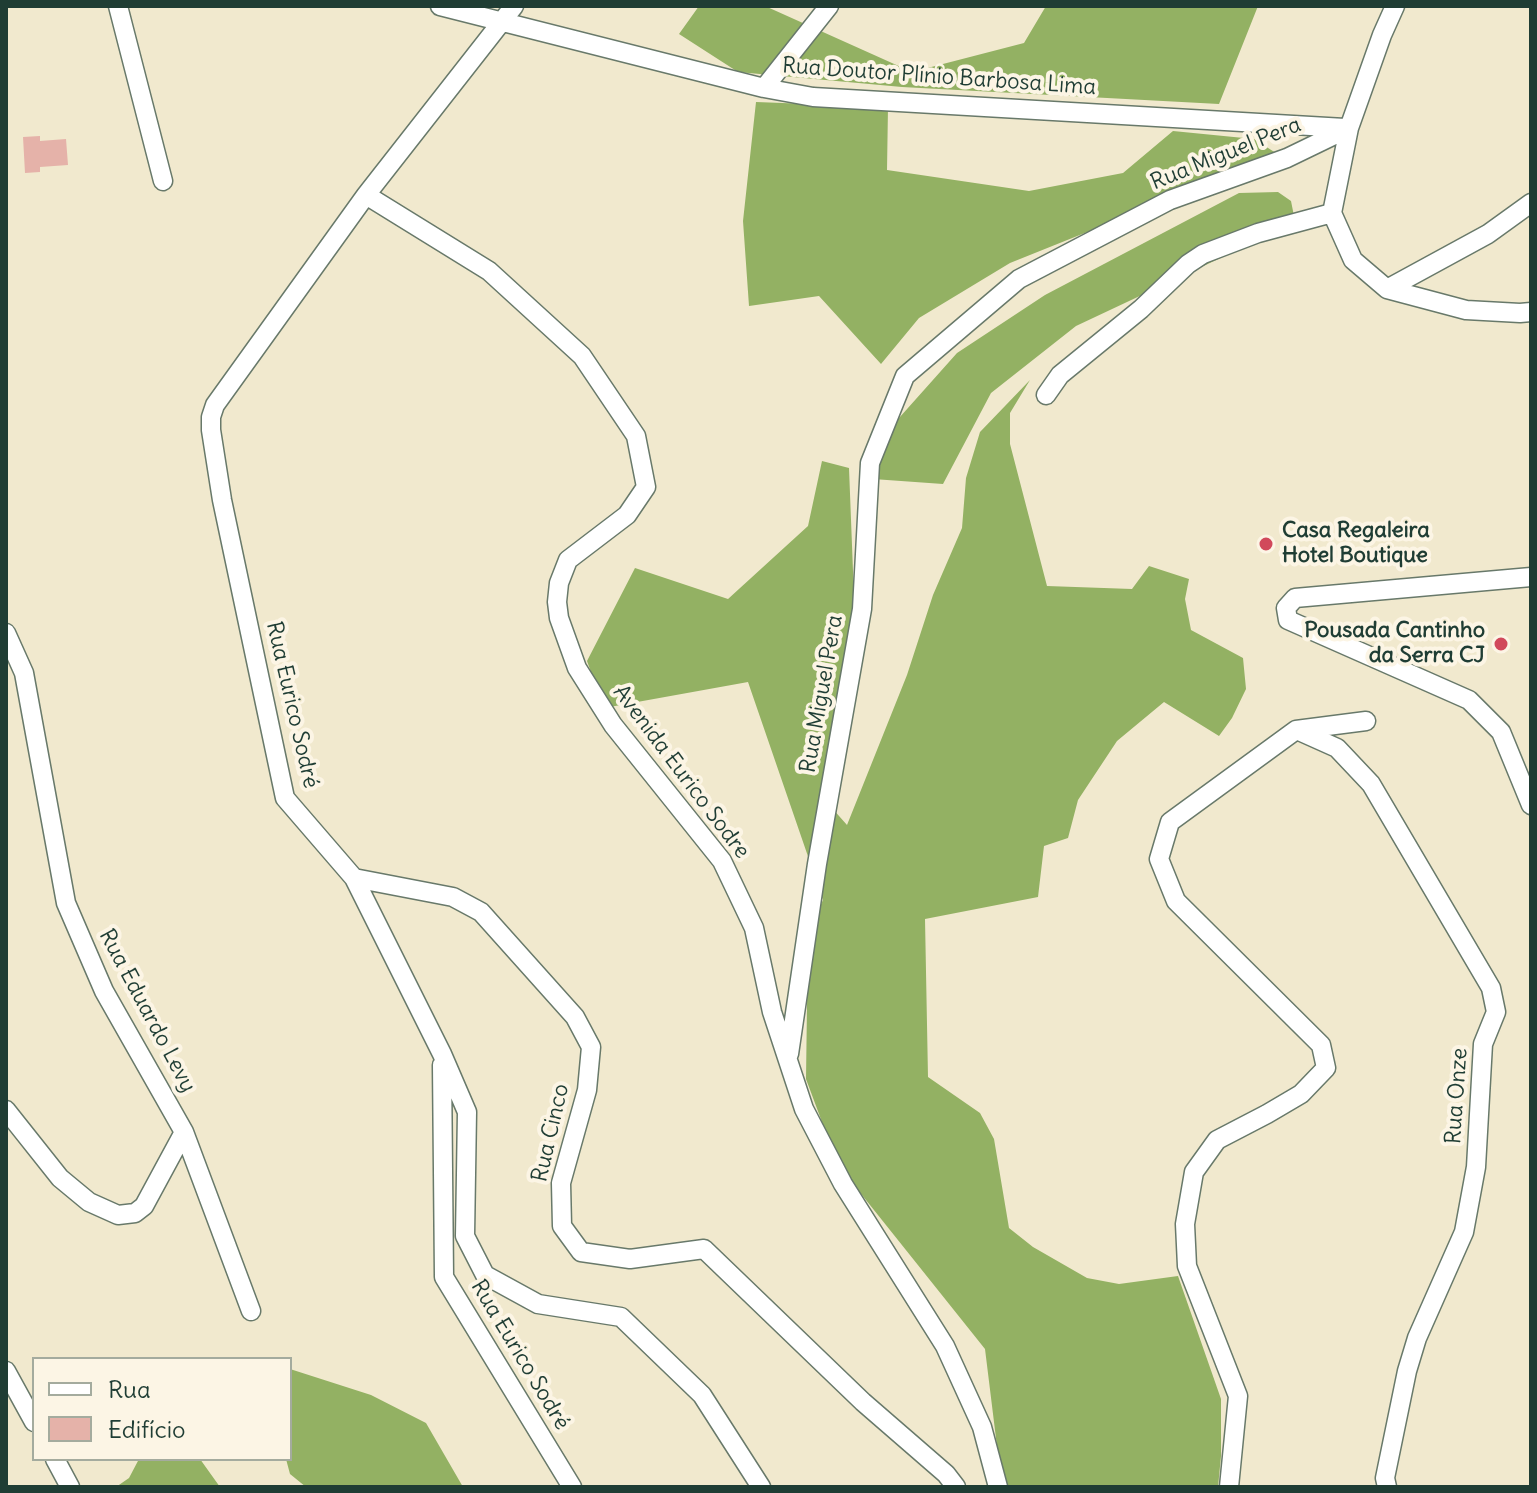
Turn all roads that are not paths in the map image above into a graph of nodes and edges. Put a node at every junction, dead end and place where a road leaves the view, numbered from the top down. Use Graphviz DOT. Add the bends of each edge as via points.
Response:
graph roads {
  1 [pos="118,6"];
  2 [pos="440,6"];
  3 [pos="514,6"];
  4 [pos="829,6"];
  5 [pos="1395,6"];
  6 [pos="502,22"];
  7 [pos="764,88"];
  8 [pos="1349,128"];
  9 [pos="163,181"];
  10 [pos="366,195"];
  11 [pos="1531,203"];
  12 [pos="1332,213"];
  13 [pos="1387,289"];
  14 [pos="1531,312"];
  15 [pos="1046,395"];
  16 [pos="1531,577"];
  17 [pos="6,633"];
  18 [pos="1366,721"];
  19 [pos="1296,730"];
  20 [pos="1531,805"];
  21 [pos="354,878"];
  22 [pos="442,1054"];
  23 [pos="788,1060"];
  24 [pos="6,1110"];
  25 [pos="184,1132"];
  26 [pos="251,1311"];
  27 [pos="6,1371"];
  28 [pos="32,1418"];
  29 [pos="56,1461"];
  30 [pos="1384,1484"];
  31 [pos="70,1487"];
  32 [pos="572,1487"];
  33 [pos="761,1487"];
  34 [pos="956,1487"];
  35 [pos="998,1487"];
  36 [pos="1229,1487"];
  1 -- 9 [label="street"];
  2 -- 6 [label="street, Rua Doutor Plínio Barbosa Lima"];
  3 -- 6 [label="street, Rua Eurico Sodré"];
  4 -- 7 [label="street"];
  5 -- 8 [label="street"];
  6 -- 7 [label="street, Rua Doutor Plínio Barbosa Lima"];
  6 -- 10 [label="street, Rua Eurico Sodré"];
  7 -- 8 [label="street, Rua Doutor Plínio Barbosa Lima" via="813,97"];
  8 -- 12 [label="street"];
  8 -- 23 [label="street, Rua Miguel Pera" via="1287,158 1170,200 1019,279 905,376 870,463 862,609"];
  10 -- 21 [label="street, Rua Eurico Sodré" via="211,417 222,500 285,798"];
  10 -- 23 [label="street, Avenida Eurico Sodre" via="489,271 582,356 636,436 646,487 627,515 568,560 558,593 559,618 577,668 613,725 722,861 754,928"];
  11 -- 13 [label="street" via="1488,234"];
  12 -- 13 [label="street" via="1353,260"];
  12 -- 15 [label="street" via="1203,254 1060,375"];
  13 -- 14 [label="street" via="1466,310"];
  16 -- 20 [label="street" via="1295,598 1286,608 1288,620 1469,700 1501,732"];
  17 -- 25 [label="street, Rua Eduardo Levy" via="24,673 66,903 104,991"];
  18 -- 19 [label="street"];
  19 -- 30 [label="street, Rua Onze" via="1337,748 1371,784 1491,988 1496,1012 1483,1044 1476,1167 1464,1232 1417,1338"];
  19 -- 36 [label="street" via="1170,822 1159,859 1176,901 1321,1045 1326,1068 1301,1094 1217,1140 1194,1172 1185,1224 1187,1266 1238,1396"];
  21 -- 22 [label="street, Rua Eurico Sodré"];
  21 -- 34 [label="street, Rua Cinco" via="453,897 481,912 575,1017 591,1047 587,1090 561,1183 561,1212 562,1226 581,1252 630,1259 704,1249"];
  22 -- 32 [label="street, Rua Eurico Sodré" via="444,1277"];
  22 -- 33 [label="street" via="467,1112 465,1236 485,1275 538,1304 621,1317 702,1395"];
  23 -- 35 [label="street, Rua Miguel Pera" via="804,1109 843,1184 945,1346 982,1427"];
  24 -- 25 [label="street" via="60,1178 89,1202 118,1215 144,1206"];
  25 -- 26 [label="street, Rua Eduardo Levy"];
  27 -- 28 [label="street"];
  29 -- 31 [label="street"];
}
